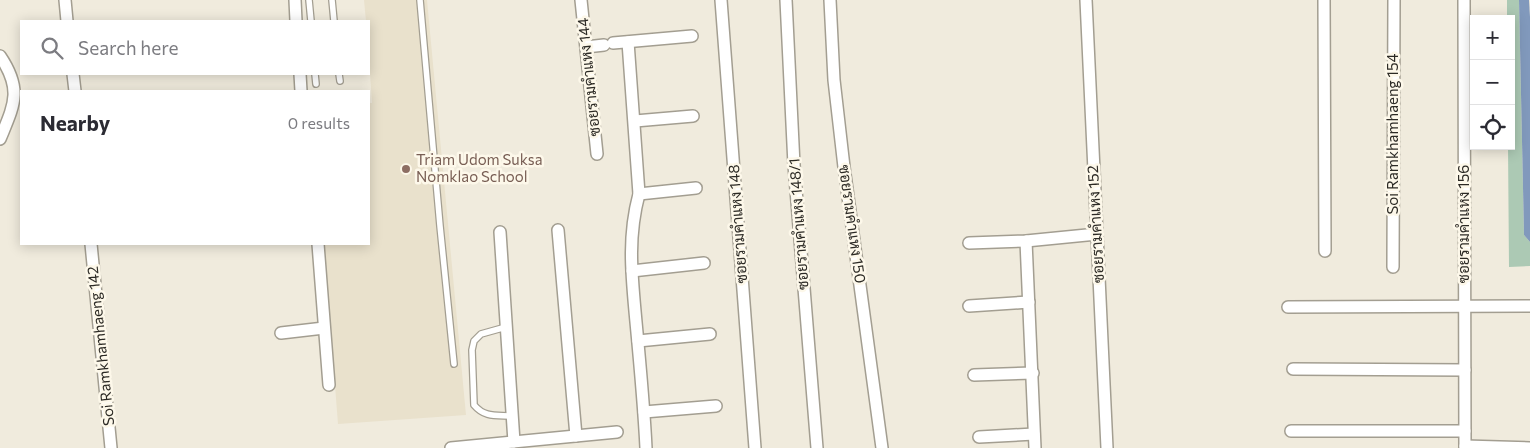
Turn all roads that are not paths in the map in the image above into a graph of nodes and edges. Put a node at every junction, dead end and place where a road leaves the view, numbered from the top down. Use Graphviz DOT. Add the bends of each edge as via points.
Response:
graph roads {
  1 [pos="65,0"];
  2 [pos="295,0"];
  3 [pos="309,0"];
  4 [pos="332,0"];
  5 [pos="420,0"];
  6 [pos="581,0"];
  7 [pos="721,0"];
  8 [pos="786,0"];
  9 [pos="830,0"];
  10 [pos="1086,0"];
  11 [pos="1324,0"];
  12 [pos="1394,0"];
  13 [pos="1464,0"];
  14 [pos="68,20"];
  15 [pos="296,20"];
  16 [pos="311,20"];
  17 [pos="334,20"];
  18 [pos="692,36"];
  19 [pos="628,42"];
  20 [pos="586,47"];
  21 [pos="0,56"];
  22 [pos="73,75"];
  23 [pos="300,75"];
  24 [pos="316,75"];
  25 [pos="339,75"];
  26 [pos="340,81"];
  27 [pos="316,84"];
  28 [pos="75,90"];
  29 [pos="301,90"];
  30 [pos="693,116"];
  31 [pos="635,121"];
  32 [pos="0,139"];
  33 [pos="597,154"];
  34 [pos="696,188"];
  35 [pos="639,194"];
  36 [pos="558,230"];
  37 [pos="500,232"];
  38 [pos="1097,234"];
  39 [pos="1026,241"];
  40 [pos="969,243"];
  41 [pos="91,245"];
  42 [pos="318,245"];
  43 [pos="1325,251"];
  44 [pos="704,263"];
  45 [pos="1393,267"];
  46 [pos="632,270"];
  47 [pos="1029,302"];
  48 [pos="969,306"];
  49 [pos="1465,306"];
  50 [pos="1530,306"];
  51 [pos="1288,307"];
  52 [pos="506,327"];
  53 [pos="324,328"];
  54 [pos="281,333"];
  55 [pos="710,334"];
  56 [pos="638,341"];
  57 [pos="454,364"];
  58 [pos="1293,369"];
  59 [pos="1465,370"];
  60 [pos="1033,373"];
  61 [pos="974,375"];
  62 [pos="329,385"];
  63 [pos="716,406"];
  64 [pos="644,412"];
  65 [pos="512,416"];
  66 [pos="1291,431"];
  67 [pos="1465,431"];
  68 [pos="617,432"];
  69 [pos="1034,434"];
  70 [pos="576,436"];
  71 [pos="979,438"];
  72 [pos="514,442"];
  73 [pos="1465,447"];
  74 [pos="111,448"];
  75 [pos="451,448"];
  76 [pos="646,448"];
  77 [pos="755,448"];
  78 [pos="817,448"];
  79 [pos="882,448"];
  80 [pos="1035,448"];
  81 [pos="1107,448"];
  82 [pos="1530,448"];
  1 -- 14 [label="street"];
  2 -- 15 [label="street"];
  3 -- 16 [label="lane"];
  4 -- 17 [label="lane"];
  5 -- 57 [label="lane"];
  6 -- 20 [label="street, ซอยรามคำแหง 144"];
  7 -- 77 [label="street, ซอยรามคำแหง 148"];
  8 -- 78 [label="street, ซอยรามคำแหง 148/1" via="794,165"];
  9 -- 79 [label="street, ซอยรามคำแหง 150" via="834,80 843,158"];
  10 -- 38 [label="street, ซอยรามคำแหง 152"];
  11 -- 43 [label="street"];
  12 -- 45 [label="street, Soi Ramkhamhaeng 154"];
  13 -- 49 [label="street, ซอยรามคำแหง 156"];
  18 -- 19 [label="street"];
  19 -- 20 [label="street"];
  19 -- 31 [label="street"];
  20 -- 33 [label="street, ซอยรามคำแหง 144"];
  21 -- 32 [label="street" via="15,86 14,102"];
  22 -- 28 [label="street"];
  23 -- 29 [label="street"];
  24 -- 27 [label="lane"];
  25 -- 26 [label="lane"];
  30 -- 31 [label="street"];
  31 -- 35 [label="street"];
  34 -- 35 [label="street"];
  35 -- 46 [label="street" via="631,234"];
  36 -- 70 [label="street"];
  37 -- 52 [label="street"];
  38 -- 39 [label="street"];
  38 -- 81 [label="street, ซอยรามคำแหง 152"];
  39 -- 40 [label="street"];
  39 -- 47 [label="street"];
  41 -- 74 [label="street, Soi Ramkhamhaeng 142"];
  42 -- 53 [label="street"];
  44 -- 46 [label="street"];
  46 -- 56 [label="street"];
  47 -- 48 [label="street"];
  47 -- 60 [label="street"];
  49 -- 50 [label="street"];
  49 -- 51 [label="street"];
  49 -- 59 [label="street, ซอยรามคำแหง 156"];
  52 -- 65 [label="street"];
  52 -- 65 [label="lane" via="481,334 474,341 474,405 479,412 488,415"];
  53 -- 54 [label="street"];
  53 -- 62 [label="street"];
  55 -- 56 [label="street"];
  56 -- 64 [label="street"];
  58 -- 59 [label="street"];
  59 -- 67 [label="street, ซอยรามคำแหง 156"];
  60 -- 61 [label="street"];
  60 -- 69 [label="street"];
  63 -- 64 [label="street"];
  64 -- 76 [label="street"];
  65 -- 72 [label="street"];
  66 -- 67 [label="street"];
  67 -- 73 [label="street, ซอยรามคำแหง 156"];
  68 -- 70 [label="street"];
  69 -- 71 [label="street"];
  69 -- 80 [label="street"];
  70 -- 72 [label="street"];
  72 -- 75 [label="street"];
  73 -- 82 [label="street"];
}
